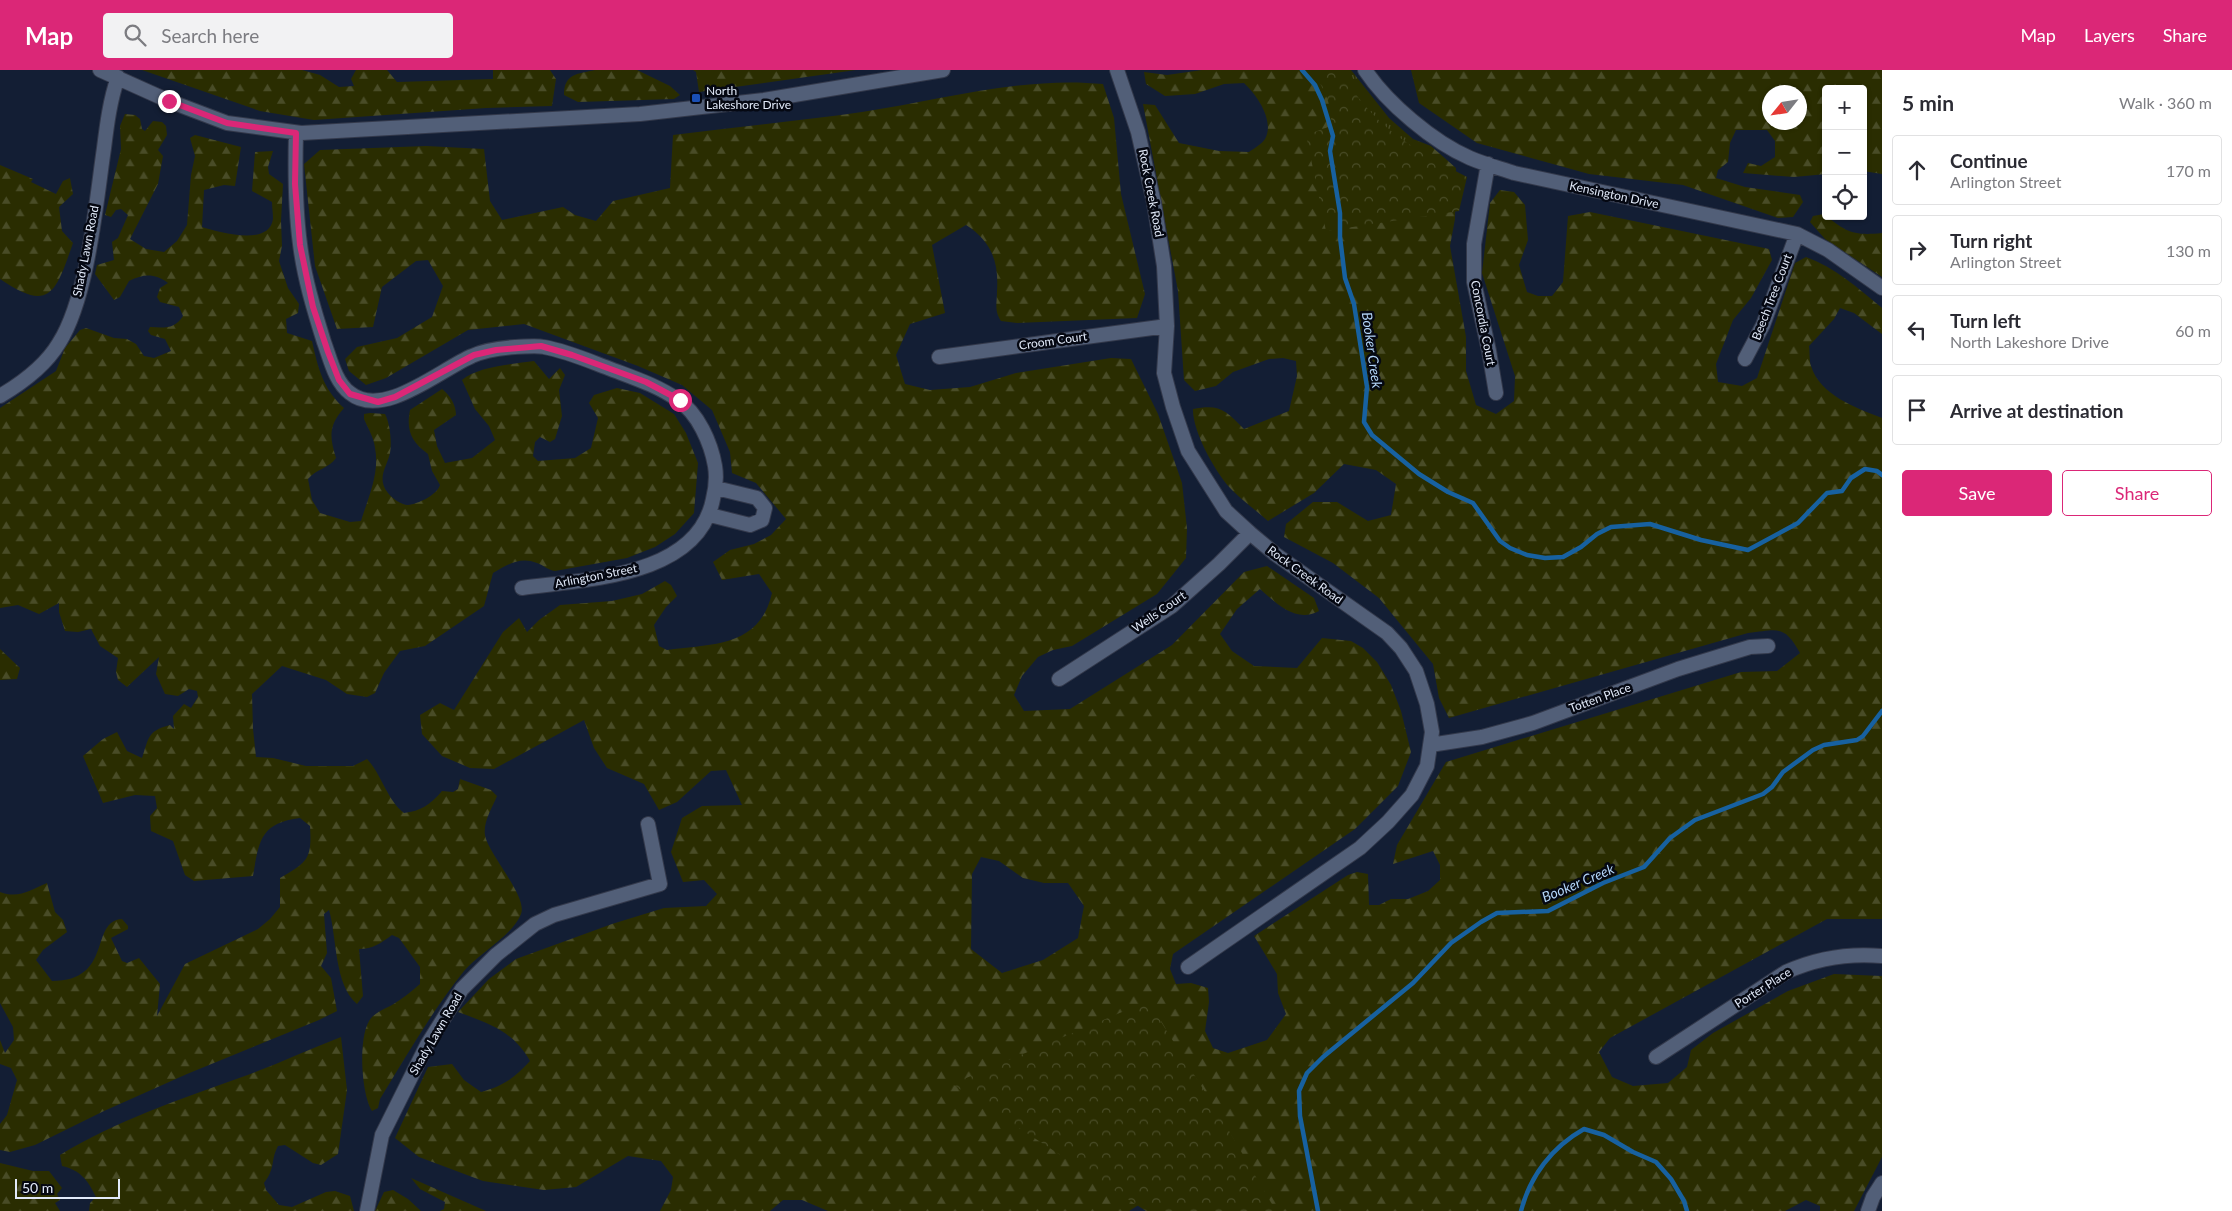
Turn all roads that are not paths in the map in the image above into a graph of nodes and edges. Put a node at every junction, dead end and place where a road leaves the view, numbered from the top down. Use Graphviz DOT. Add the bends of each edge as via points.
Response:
graph roads {
  1 [pos="100,70"];
  2 [pos="943,70"];
  3 [pos="1117,70"];
  4 [pos="1365,70"];
  5 [pos="118,77"];
  6 [pos="296,133"];
  7 [pos="1488,164"];
  8 [pos="1797,234"];
  9 [pos="1882,288"];
  10 [pos="1167,326"];
  11 [pos="939,357"];
  12 [pos="1745,359"];
  13 [pos="1496,392"];
  14 [pos="0,396"];
  15 [pos="716,488"];
  16 [pos="710,515"];
  17 [pos="1250,533"];
  18 [pos="522,588"];
  19 [pos="1768,646"];
  20 [pos="1058,679"];
  21 [pos="1430,745"];
  22 [pos="648,824"];
  23 [pos="1882,956"];
  24 [pos="1188,967"];
  25 [pos="1656,1057"];
  26 [pos="1882,1184"];
  27 [pos="367,1211"];
  28 [pos="1868,1211"];
  1 -- 5 [label="street"];
  2 -- 6 [label="street" via="764,100 640,114"];
  3 -- 10 [label="street, Rock Creek Road" via="1138,132 1154,203 1164,266"];
  4 -- 7 [label="street, Kensington Drive" via="1414,122 1469,157"];
  5 -- 6 [label="street" via="227,123"];
  5 -- 14 [label="street, Shady Lawn Road" via="110,107 86,261 69,325 46,361 28,378"];
  6 -- 15 [label="street, Arlington Street" via="295,184 300,245 313,307 328,352 339,380 350,394 378,402 395,397 474,355 504,348 541,346 646,382 680,400 707,437"];
  7 -- 8 [label="street, Kensington Drive" via="1524,176"];
  7 -- 13 [label="street, Concordia Court" via="1474,244 1474,282"];
  8 -- 9 [label="street, Kensington Drive" via="1828,250"];
  8 -- 12 [label="street, Beech Tree Court" via="1763,326"];
  10 -- 11 [label="street, Croom Court"];
  10 -- 17 [label="street, Rock Creek Road" via="1164,373 1188,451 1226,511"];
  15 -- 16 [label="street, Arlington Street"];
  15 -- 16 [label="street" via="757,498 765,508 764,515 762,520 750,525"];
  16 -- 18 [label="street, Arlington Street" via="693,539 669,557 635,570"];
  17 -- 20 [label="street, Wells Court" via="1172,606"];
  17 -- 21 [label="street, Rock Creek Road" via="1386,633 1401,648 1416,671 1427,704 1432,732"];
  19 -- 21 [label="street, Totten Place" via="1750,647 1678,669 1533,723 1482,737"];
  21 -- 24 [label="street, Rock Creek Road" via="1428,766 1412,795 1367,842"];
  22 -- 27 [label="street, Shady Lawn Road" via="660,884 554,915 535,924 462,988 427,1044 382,1135"];
  23 -- 25 [label="street, Porter Place" via="1841,956 1801,965"];
  26 -- 28 [label="street"];
}
